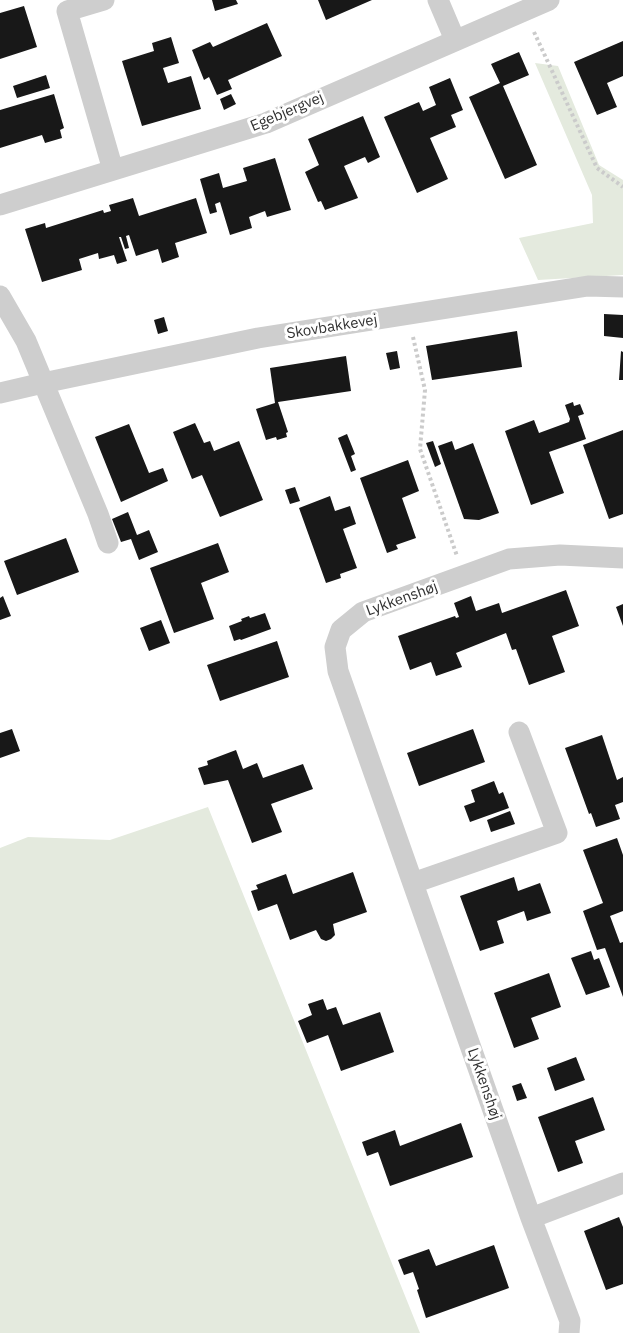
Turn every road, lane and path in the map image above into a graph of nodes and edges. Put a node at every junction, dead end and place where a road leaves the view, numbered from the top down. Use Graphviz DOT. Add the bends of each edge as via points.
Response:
graph roads {
  1 [pos="104,0"];
  2 [pos="438,0"];
  3 [pos="549,0"];
  4 [pos="523,11"];
  5 [pos="455,40"];
  6 [pos="113,170"];
  7 [pos="623,187"];
  8 [pos="0,205"];
  9 [pos="623,287"];
  10 [pos="0,296"];
  11 [pos="407,315"];
  12 [pos="43,383"];
  13 [pos="0,393"];
  14 [pos="108,543"];
  15 [pos="623,558"];
  16 [pos="464,576"];
  17 [pos="519,732"];
  18 [pos="413,883"];
  19 [pos="623,1183"];
  20 [pos="531,1218"];
  21 [pos="569,1333"];
  1 -- 6 [label="street" via="67,11"];
  2 -- 5 [label="street"];
  3 -- 4 [label="street, Egebjergvej"];
  4 -- 5 [label="street, Egebjergvej"];
  4 -- 7 [label="path" via="597,168"];
  5 -- 6 [label="street, Egebjergvej" via="266,123"];
  6 -- 8 [label="street, Egebjergvej"];
  9 -- 11 [label="street, Skovbakkevej" via="588,286"];
  10 -- 12 [label="street" via="26,341"];
  11 -- 12 [label="street, Skovbakkevej" via="258,338"];
  11 -- 16 [label="path" via="425,390 420,448"];
  12 -- 13 [label="street, Skovbakkevej"];
  12 -- 14 [label="street"];
  15 -- 16 [label="street, Lykkenshøj" via="561,555 508,559"];
  16 -- 18 [label="street, Lykkenshøj" via="363,612 341,630 335,647 338,671"];
  17 -- 18 [label="street" via="557,832"];
  18 -- 20 [label="street, Lykkenshøj"];
  19 -- 20 [label="street"];
  20 -- 21 [label="street, Lykkenshøj" via="570,1321"];
}
